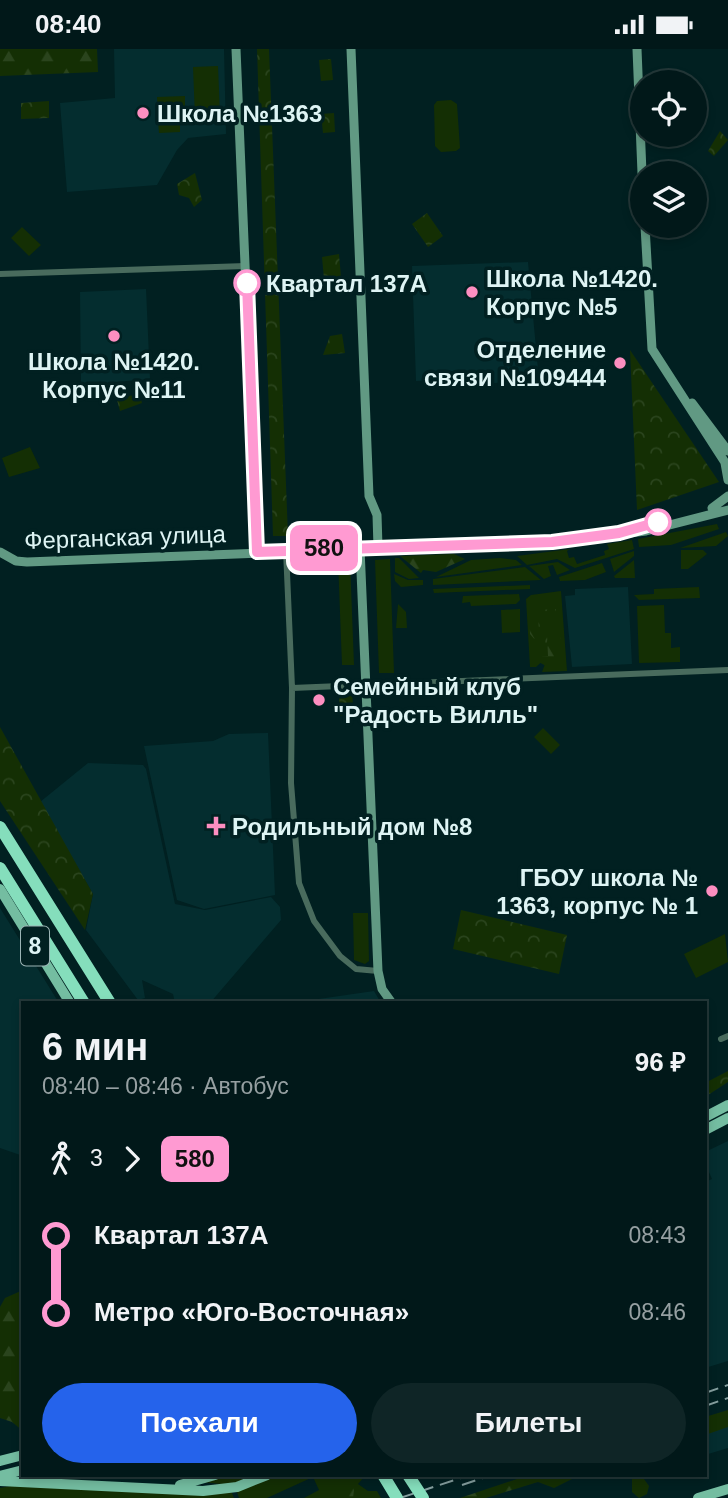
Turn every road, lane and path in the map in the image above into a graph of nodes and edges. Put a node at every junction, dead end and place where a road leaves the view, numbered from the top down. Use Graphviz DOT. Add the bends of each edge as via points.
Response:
graph roads {
  1 [pos="236,49"];
  2 [pos="351,49"];
  3 [pos="637,49"];
  4 [pos="642,161"];
  5 [pos="646,238"];
  6 [pos="246,266"];
  7 [pos="0,274"];
  8 [pos="681,391"];
  9 [pos="728,451"];
  10 [pos="727,465"];
  11 [pos="728,480"];
  12 [pos="728,496"];
  13 [pos="728,503"];
  14 [pos="713,511"];
  15 [pos="728,511"];
  16 [pos="378,547"];
  17 [pos="360,548"];
  18 [pos="286,550"];
  19 [pos="257,552"];
  20 [pos="3,555"];
  21 [pos="728,670"];
  22 [pos="367,685"];
  23 [pos="292,688"];
  24 [pos="0,827"];
  25 [pos="0,868"];
  26 [pos="0,889"];
  27 [pos="378,971"];
  28 [pos="69,1001"];
  29 [pos="83,1001"];
  30 [pos="109,1001"];
  31 [pos="391,1001"];
  32 [pos="728,1105"];
  33 [pos="707,1116"];
  34 [pos="728,1118"];
  35 [pos="707,1129"];
  36 [pos="21,1456"];
  37 [pos="0,1461"];
  38 [pos="21,1471"];
  39 [pos="210,1477"];
  40 [pos="261,1477"];
  41 [pos="384,1477"];
  42 [pos="409,1477"];
  43 [pos="0,1478"];
  44 [pos="160,1487"];
  45 [pos="728,1489"];
  46 [pos="728,1495"];
  47 [pos="397,1498"];
  48 [pos="423,1498"];
  49 [pos="698,1498"];
  50 [pos="721,1498"];
  1 -- 6 [label="street"];
  2 -- 16 [label="street" via="369,496 377,515"];
  3 -- 4 [label="street"];
  5 -- 8 [label="street" via="652,349"];
  6 -- 7 [label="street"];
  6 -- 19 [label="street"];
  8 -- 9 [label="street"];
  8 -- 10 [label="street"];
  10 -- 11 [label="street"];
  12 -- 14 [label="street"];
  13 -- 14 [label="street, Ферганская улица"];
  14 -- 15 [label="street, Ферганская улица"];
  14 -- 16 [label="street, Ферганская улица" via="622,533 552,542"];
  16 -- 17 [label="street, Ферганская улица"];
  17 -- 18 [label="street, Ферганская улица"];
  17 -- 22 [label="street"];
  18 -- 19 [label="street, Ферганская улица"];
  18 -- 23 [label="street"];
  19 -- 20 [label="street, Ферганская улица" via="27,562"];
  21 -- 22 [label="street"];
  22 -- 23 [label="street"];
  22 -- 27 [label="street"];
  23 -- 27 [label="street" via="291,783 296,867 303,899 340,956 356,969"];
  24 -- 30 [label="highway"];
  25 -- 29 [label="highway"];
  26 -- 28 [label="main road, 8"];
  27 -- 31 [label="street"];
  32 -- 33 [label="main road"];
  34 -- 35 [label="main road"];
  36 -- 37 [label="main road"];
  38 -- 43 [label="main road"];
  39 -- 44 [label="main road"];
  40 -- 44 [label="main road" via="220,1490"];
  41 -- 47 [label="highway, bridge"];
  42 -- 48 [label="highway, bridge"];
  43 -- 44 [label="main road"];
  45 -- 49 [label="main road"];
  46 -- 50 [label="main road"];
}
